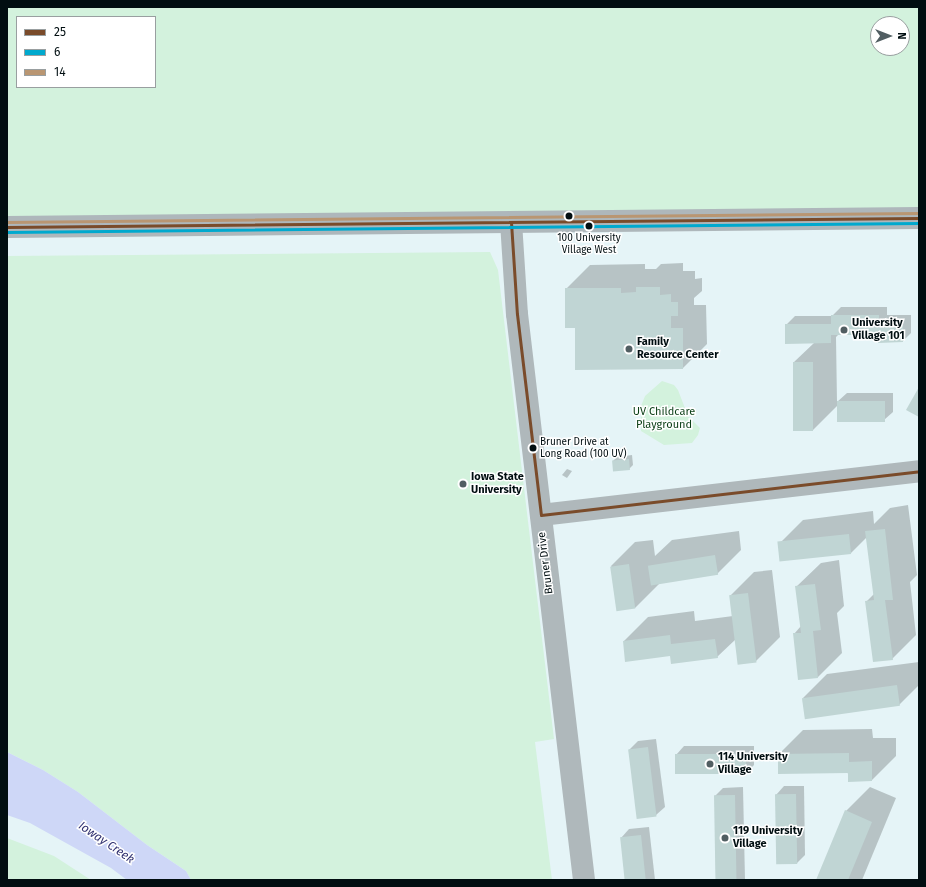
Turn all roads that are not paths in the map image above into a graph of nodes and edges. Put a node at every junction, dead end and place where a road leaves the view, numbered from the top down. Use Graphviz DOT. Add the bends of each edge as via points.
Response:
graph roads {
  1 [pos="919,218"];
  2 [pos="511,222"];
  3 [pos="7,227"];
  4 [pos="919,471"];
  5 [pos="541,515"];
  6 [pos="584,880"];
  1 -- 2 [label="main road"];
  2 -- 3 [label="main road"];
  2 -- 5 [label="street, Bruner Drive" via="517,314"];
  4 -- 5 [label="street"];
  5 -- 6 [label="street, Bruner Drive"];
}
